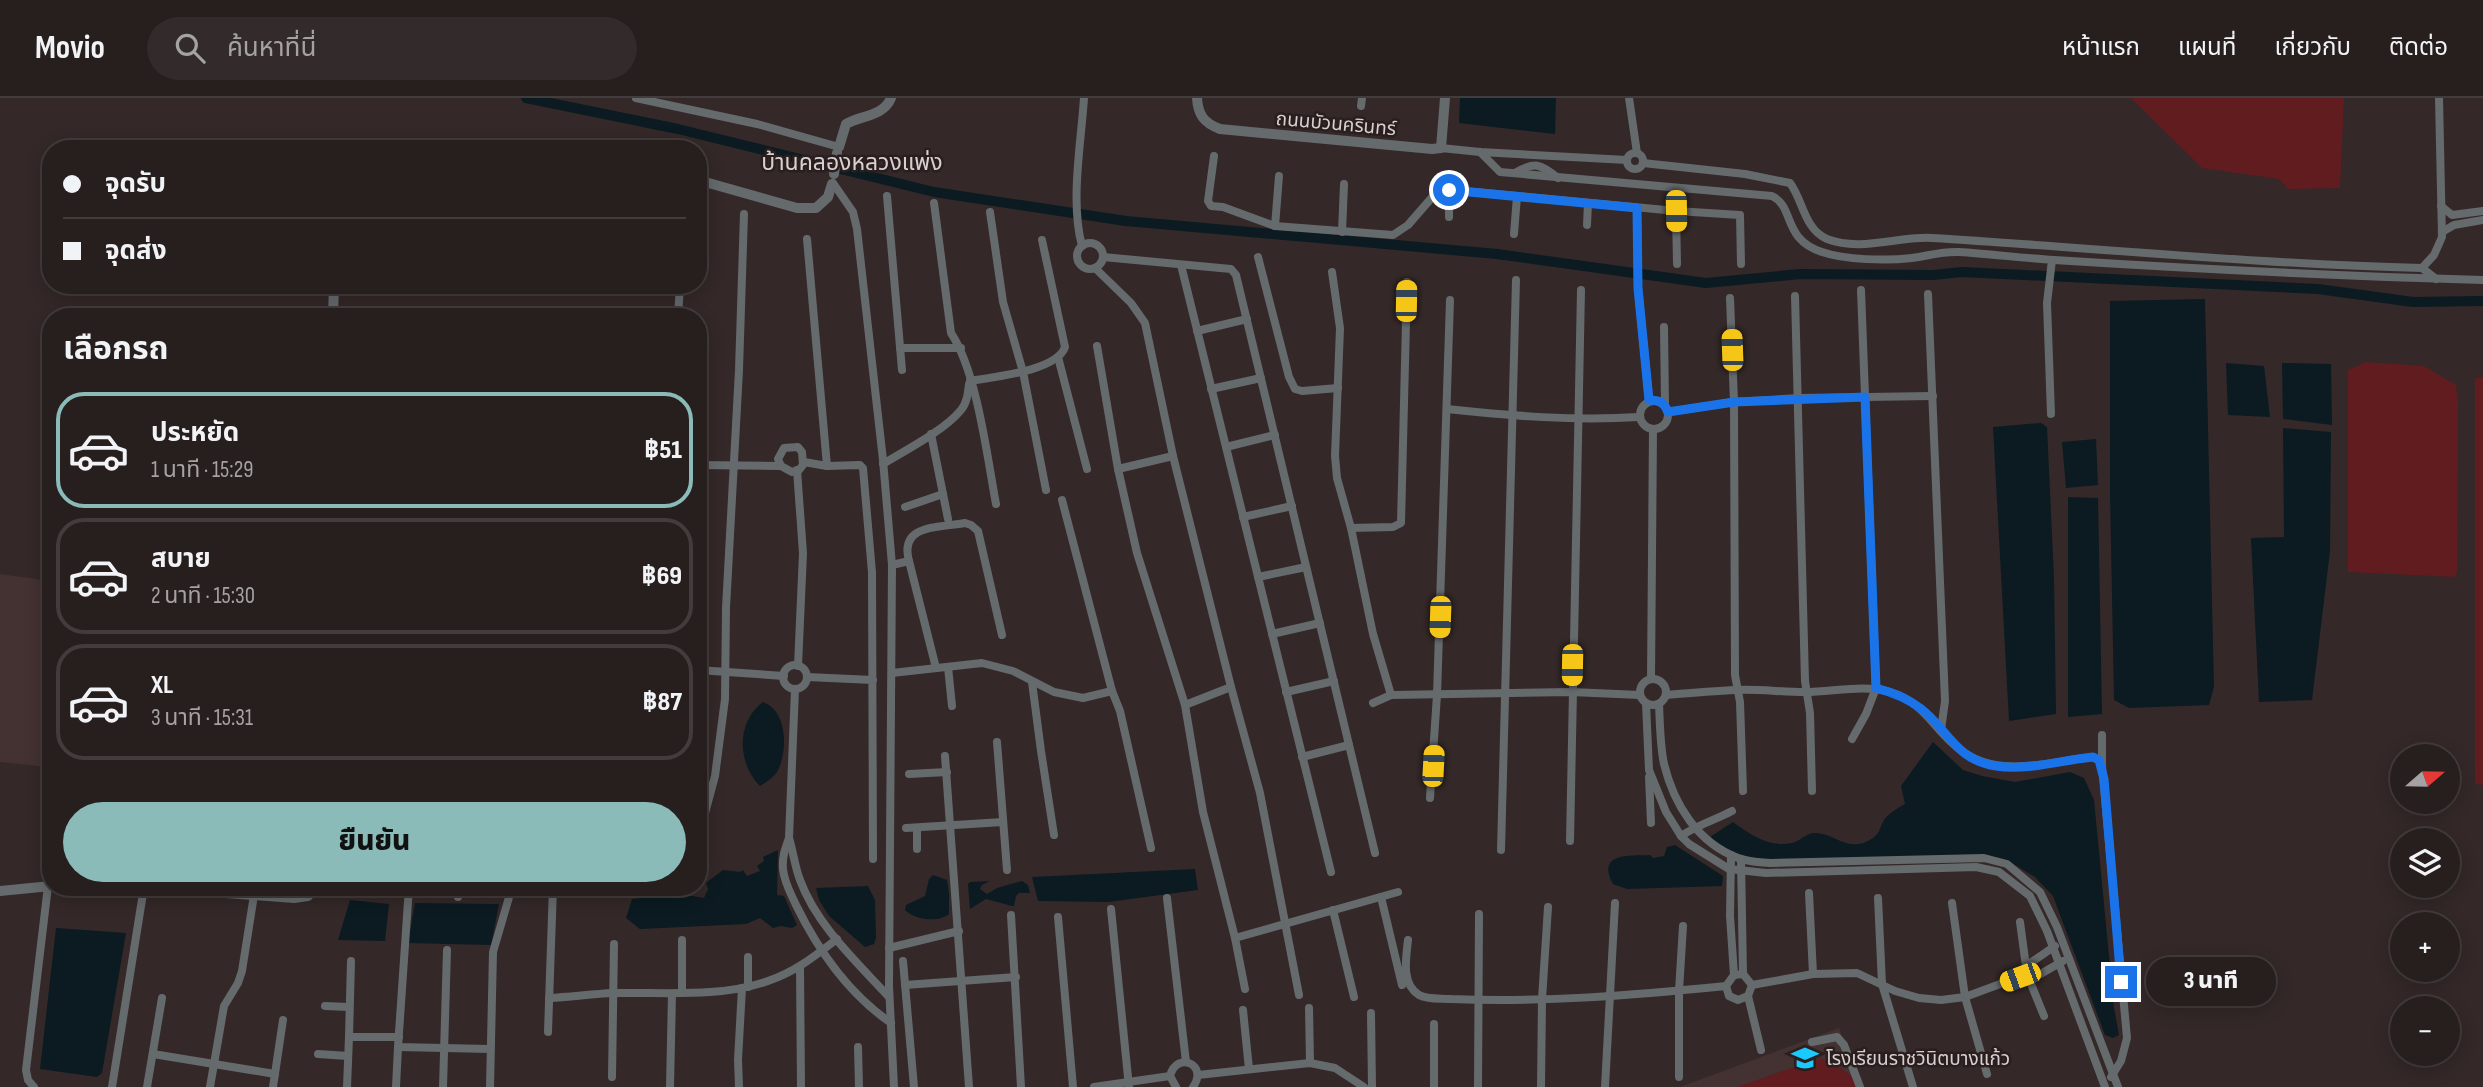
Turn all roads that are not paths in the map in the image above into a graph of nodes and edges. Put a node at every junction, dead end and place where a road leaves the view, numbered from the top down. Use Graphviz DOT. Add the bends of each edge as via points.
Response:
graph roads {
  1 [pos="636,98"];
  2 [pos="891,98"];
  3 [pos="1084,98"];
  4 [pos="1197,98"];
  5 [pos="1445,98"];
  6 [pos="1629,98"];
  7 [pos="2440,98"];
  8 [pos="1441,148"];
  9 [pos="838,150"];
  10 [pos="1480,152"];
  11 [pos="1637,153"];
  12 [pos="1214,156"];
  13 [pos="1627,160"];
  14 [pos="1643,163"];
  15 [pos="1279,176"];
  16 [pos="833,179"];
  17 [pos="707,183"];
  18 [pos="1344,184"];
  19 [pos="1449,190"];
  20 [pos="887,195"];
  21 [pos="1517,196"];
  22 [pos="934,203"];
  23 [pos="1588,203"];
  24 [pos="2441,206"];
  25 [pos="1637,208"];
  26 [pos="1676,211"];
  27 [pos="2483,211"];
  28 [pos="990,212"];
  29 [pos="744,214"];
  30 [pos="1449,217"];
  31 [pos="2483,220"];
  32 [pos="1587,225"];
  33 [pos="1275,226"];
  34 [pos="1342,232"];
  35 [pos="2442,232"];
  36 [pos="1514,234"];
  37 [pos="807,239"];
  38 [pos="1042,240"];
  39 [pos="1083,246"];
  40 [pos="1102,257"];
  41 [pos="1258,257"];
  42 [pos="1677,264"];
  43 [pos="1741,264"];
  44 [pos="2051,264"];
  45 [pos="1181,265"];
  46 [pos="1095,268"];
  47 [pos="2422,268"];
  48 [pos="1332,272"];
  49 [pos="2436,279"];
  50 [pos="1516,280"];
  51 [pos="2483,280"];
  52 [pos="1407,282"];
  53 [pos="1581,290"];
  54 [pos="1861,290"];
  55 [pos="1928,294"];
  56 [pos="1796,296"];
  57 [pos="1730,298"];
  58 [pos="1450,300"];
  59 [pos="1247,319"];
  60 [pos="1664,327"];
  61 [pos="1197,331"];
  62 [pos="1097,346"];
  63 [pos="900,348"];
  64 [pos="961,348"];
  65 [pos="1058,357"];
  66 [pos="902,370"];
  67 [pos="1023,372"];
  68 [pos="1261,379"];
  69 [pos="970,381"];
  70 [pos="1338,388"];
  71 [pos="1211,389"];
  72 [pos="1933,396"];
  73 [pos="1865,397"];
  74 [pos="1799,398"];
  75 [pos="1649,400"];
  76 [pos="1734,402"];
  77 [pos="1447,409"];
  78 [pos="1667,409"];
  79 [pos="2050,414"];
  80 [pos="1513,416"];
  81 [pos="1639,416"];
  82 [pos="1578,419"];
  83 [pos="1653,430"];
  84 [pos="931,434"];
  85 [pos="1275,435"];
  86 [pos="1226,447"];
  87 [pos="1173,456"];
  88 [pos="804,462"];
  89 [pos="883,464"];
  90 [pos="707,466"];
  91 [pos="780,466"];
  92 [pos="827,466"];
  93 [pos="734,467"];
  94 [pos="1118,468"];
  95 [pos="1087,469"];
  96 [pos="797,470"];
  97 [pos="1046,490"];
  98 [pos="943,494"];
  99 [pos="1062,500"];
  100 [pos="996,504"];
  101 [pos="1292,506"];
  102 [pos="905,507"];
  103 [pos="1243,517"];
  104 [pos="948,519"];
  105 [pos="1351,528"];
  106 [pos="909,561"];
  107 [pos="892,565"];
  108 [pos="1306,567"];
  109 [pos="1258,577"];
  110 [pos="1320,623"];
  111 [pos="1272,634"];
  112 [pos="1002,635"];
  113 [pos="798,666"];
  114 [pos="948,667"];
  115 [pos="936,668"];
  116 [pos="707,670"];
  117 [pos="726,670"];
  118 [pos="892,673"];
  119 [pos="784,676"];
  120 [pos="807,677"];
  121 [pos="1651,679"];
  122 [pos="873,680"];
  123 [pos="1334,681"];
  124 [pos="1032,682"];
  125 [pos="1231,687"];
  126 [pos="1876,688"];
  127 [pos="795,689"];
  128 [pos="1738,690"];
  129 [pos="1112,691"];
  130 [pos="1286,692"];
  131 [pos="1572,692"];
  132 [pos="1807,692"];
  133 [pos="1505,694"];
  134 [pos="1391,695"];
  135 [pos="1437,695"];
  136 [pos="1640,695"];
  137 [pos="1666,695"];
  138 [pos="1373,703"];
  139 [pos="1646,703"];
  140 [pos="1659,704"];
  141 [pos="1185,705"];
  142 [pos="952,706"];
  143 [pos="1941,730"];
  144 [pos="2102,735"];
  145 [pos="1852,739"];
  146 [pos="997,742"];
  147 [pos="1349,745"];
  148 [pos="945,756"];
  149 [pos="1302,757"];
  150 [pos="2102,766"];
  151 [pos="1649,770"];
  152 [pos="947,772"];
  153 [pos="909,774"];
  154 [pos="1743,791"];
  155 [pos="1812,791"];
  156 [pos="1430,798"];
  157 [pos="1677,803"];
  158 [pos="707,806"];
  159 [pos="1732,811"];
  160 [pos="1666,812"];
  161 [pos="1003,822"];
  162 [pos="1651,823"];
  163 [pos="951,826"];
  164 [pos="1695,826"];
  165 [pos="906,828"];
  166 [pos="917,828"];
  167 [pos="1054,835"];
  168 [pos="1681,836"];
  169 [pos="789,838"];
  170 [pos="1570,841"];
  171 [pos="1151,848"];
  172 [pos="917,849"];
  173 [pos="1501,850"];
  174 [pos="1375,853"];
  175 [pos="1731,855"];
  176 [pos="873,859"];
  177 [pos="1741,859"];
  178 [pos="1888,865"];
  179 [pos="1729,869"];
  180 [pos="1007,870"];
  181 [pos="1331,872"];
  182 [pos="1740,872"];
  183 [pos="42,887"];
  184 [pos="0,891"];
  185 [pos="1398,892"];
  186 [pos="1809,893"];
  187 [pos="48,896"];
  188 [pos="144,896"];
  189 [pos="254,896"];
  190 [pos="267,896"];
  191 [pos="308,896"];
  192 [pos="408,896"];
  193 [pos="509,896"];
  194 [pos="553,896"];
  195 [pos="1381,897"];
  196 [pos="1167,898"];
  197 [pos="1878,898"];
  198 [pos="1952,902"];
  199 [pos="1615,903"];
  200 [pos="1548,906"];
  201 [pos="1111,909"];
  202 [pos="1334,910"];
  203 [pos="1479,914"];
  204 [pos="1011,915"];
  205 [pos="1058,917"];
  206 [pos="2020,922"];
  207 [pos="1286,924"];
  208 [pos="1684,926"];
  209 [pos="2057,927"];
  210 [pos="959,931"];
  211 [pos="2047,931"];
  212 [pos="1235,938"];
  213 [pos="837,939"];
  214 [pos="682,940"];
  215 [pos="1408,940"];
  216 [pos="2063,943"];
  217 [pos="614,944"];
  218 [pos="2053,947"];
  219 [pos="889,948"];
  220 [pos="447,950"];
  221 [pos="822,950"];
  222 [pos="748,957"];
  223 [pos="2068,958"];
  224 [pos="351,961"];
  225 [pos="903,961"];
  226 [pos="2059,962"];
  227 [pos="2026,966"];
  228 [pos="800,967"];
  229 [pos="1813,974"];
  230 [pos="1738,975"];
  231 [pos="1016,977"];
  232 [pos="2020,977"];
  233 [pos="961,981"];
  234 [pos="2030,981"];
  235 [pos="1882,984"];
  236 [pos="905,985"];
  237 [pos="1402,985"];
  238 [pos="1752,985"];
  239 [pos="1726,986"];
  240 [pos="745,987"];
  241 [pos="1245,989"];
  242 [pos="1679,991"];
  243 [pos="613,993"];
  244 [pos="682,993"];
  245 [pos="1611,994"];
  246 [pos="672,995"];
  247 [pos="1299,995"];
  248 [pos="1748,996"];
  249 [pos="889,997"];
  250 [pos="1354,997"];
  251 [pos="1965,997"];
  252 [pos="162,998"];
  253 [pos="549,998"];
  254 [pos="1542,999"];
  255 [pos="1477,1000"];
  256 [pos="325,1006"];
  257 [pos="348,1007"];
  258 [pos="1309,1008"];
  259 [pos="1243,1010"];
  260 [pos="1371,1013"];
  261 [pos="2044,1016"];
  262 [pos="284,1020"];
  263 [pos="891,1023"];
  264 [pos="1434,1024"];
  265 [pos="548,1032"];
  266 [pos="349,1037"];
  267 [pos="399,1037"];
  268 [pos="1812,1042"];
  269 [pos="398,1047"];
  270 [pos="859,1047"];
  271 [pos="445,1048"];
  272 [pos="490,1049"];
  273 [pos="1762,1050"];
  274 [pos="153,1054"];
  275 [pos="318,1054"];
  276 [pos="348,1056"];
  277 [pos="1186,1062"];
  278 [pos="1310,1063"];
  279 [pos="213,1064"];
  280 [pos="1250,1069"];
  281 [pos="1987,1073"];
  282 [pos="2112,1073"];
  283 [pos="275,1074"];
  284 [pos="1198,1075"];
  285 [pos="1170,1076"];
  286 [pos="612,1077"];
  287 [pos="1679,1077"];
  288 [pos="1129,1085"];
  289 [pos="34,1087"];
  290 [pos="112,1087"];
  291 [pos="147,1087"];
  292 [pos="210,1087"];
  293 [pos="273,1087"];
  294 [pos="347,1087"];
  295 [pos="396,1087"];
  296 [pos="443,1087"];
  297 [pos="489,1087"];
  298 [pos="670,1087"];
  299 [pos="739,1087"];
  300 [pos="801,1087"];
  301 [pos="859,1087"];
  302 [pos="894,1087"];
  303 [pos="914,1087"];
  304 [pos="969,1087"];
  305 [pos="1021,1087"];
  306 [pos="1073,1087"];
  307 [pos="1094,1087"];
  308 [pos="1176,1087"];
  309 [pos="1193,1087"];
  310 [pos="1364,1087"];
  311 [pos="1372,1087"];
  312 [pos="1434,1087"];
  313 [pos="1478,1087"];
  314 [pos="1541,1087"];
  315 [pos="1605,1087"];
  316 [pos="1860,1087"];
  317 [pos="1913,1087"];
  318 [pos="2107,1087"];
  319 [pos="2118,1087"];
  1 -- 9 [label="street" via="757,124"];
  2 -- 9 [label="street" via="872,115 846,124"];
  3 -- 39 [label="street" via="1078,190"];
  4 -- 8 [label="street, ถนนบัวนครินทร์" via="1200,116 1220,129"];
  5 -- 8 [label="street"];
  6 -- 11 [label="street"];
  7 -- 24 [label="street"];
  8 -- 10 [label="street"];
  9 -- 16 [label="street"];
  10 -- 13 [label="street"];
  10 -- 44 [label="street" via="1500,172 1543,166 1558,178 1772,196 1802,243 1833,256 1897,259 1943,252"];
  11 -- 13 [label="street"];
  11 -- 14 [label="street"];
  12 -- 33 [label="street" via="1211,206"];
  13 -- 14 [label="street" via="1634,169"];
  14 -- 47 [label="street" via="1790,183 1815,230 1846,244 1928,238"];
  15 -- 33 [label="street"];
  16 -- 17 [label="street" via="828,197 816,208 797,208"];
  16 -- 89 [label="street" via="853,212 857,229"];
  18 -- 34 [label="street"];
  19 -- 21 [label="street"];
  19 -- 30 [label="street"];
  19 -- 34 [label="street" via="1435,194 1393,235"];
  20 -- 63 [label="street"];
  21 -- 23 [label="street"];
  21 -- 36 [label="street"];
  22 -- 64 [label="street" via="951,333"];
  23 -- 25 [label="street"];
  23 -- 32 [label="street"];
  24 -- 27 [label="street" via="2452,215"];
  24 -- 35 [label="street"];
  25 -- 26 [label="street"];
  25 -- 75 [label="street" via="1638,288"];
  26 -- 42 [label="street"];
  26 -- 43 [label="street" via="1740,215"];
  28 -- 67 [label="street" via="1003,302"];
  29 -- 93 [label="street"];
  31 -- 35 [label="street"];
  33 -- 34 [label="street"];
  35 -- 47 [label="street" via="2434,254"];
  37 -- 92 [label="street"];
  38 -- 65 [label="street" via="1065,346"];
  39 -- 40 [label="street" via="1096,244"];
  39 -- 46 [label="street" via="1078,261 1087,269"];
  40 -- 45 [label="street"];
  40 -- 46 [label="street"];
  41 -- 70 [label="street" via="1295,389"];
  44 -- 49 [label="street"];
  44 -- 79 [label="street" via="2047,303"];
  45 -- 59 [label="street" via="1234,271"];
  45 -- 61 [label="street"];
  46 -- 87 [label="street" via="1145,323"];
  47 -- 49 [label="street"];
  48 -- 70 [label="street" via="1340,328"];
  49 -- 51 [label="street"];
  50 -- 80 [label="street"];
  52 -- 105 [label="street" via="1401,523"];
  53 -- 82 [label="street"];
  54 -- 73 [label="street"];
  55 -- 72 [label="street"];
  56 -- 74 [label="street"];
  57 -- 76 [label="street"];
  58 -- 77 [label="street"];
  59 -- 61 [label="street"];
  59 -- 68 [label="street"];
  60 -- 78 [label="street"];
  61 -- 71 [label="street"];
  62 -- 94 [label="street"];
  63 -- 64 [label="street"];
  63 -- 66 [label="street"];
  64 -- 69 [label="street"];
  65 -- 67 [label="street"];
  65 -- 95 [label="street"];
  67 -- 69 [label="street"];
  67 -- 97 [label="street"];
  68 -- 71 [label="street"];
  68 -- 85 [label="street"];
  69 -- 84 [label="street" via="961,410"];
  69 -- 100 [label="street"];
  70 -- 105 [label="street" via="1337,478"];
  71 -- 86 [label="street"];
  72 -- 73 [label="street"];
  72 -- 143 [label="street" via="1945,701"];
  73 -- 74 [label="street"];
  73 -- 126 [label="street"];
  74 -- 76 [label="street"];
  74 -- 132 [label="street"];
  75 -- 78 [label="street" via="1658,400"];
  75 -- 81 [label="street"];
  76 -- 78 [label="street"];
  76 -- 128 [label="street"];
  77 -- 80 [label="street"];
  77 -- 135 [label="street"];
  78 -- 83 [label="street" via="1663,426"];
  80 -- 82 [label="street"];
  80 -- 133 [label="street"];
  81 -- 82 [label="street"];
  81 -- 83 [label="street" via="1643,426"];
  82 -- 131 [label="street"];
  83 -- 121 [label="street"];
  84 -- 89 [label="street"];
  84 -- 98 [label="street"];
  85 -- 86 [label="street"];
  85 -- 101 [label="street"];
  86 -- 103 [label="street"];
  87 -- 94 [label="street"];
  87 -- 125 [label="street"];
  88 -- 91 [label="street" via="802,452 791,446 780,453"];
  88 -- 92 [label="street"];
  88 -- 96 [label="street"];
  89 -- 107 [label="street"];
  90 -- 93 [label="street"];
  91 -- 93 [label="street"];
  91 -- 96 [label="street"];
  92 -- 122 [label="street" via="863,468 872,572"];
  93 -- 117 [label="street"];
  94 -- 141 [label="street" via="1137,553"];
  96 -- 113 [label="street" via="803,553"];
  98 -- 102 [label="street"];
  98 -- 104 [label="street"];
  99 -- 129 [label="street"];
  101 -- 103 [label="street"];
  101 -- 108 [label="street"];
  103 -- 109 [label="street"];
  105 -- 134 [label="street"];
  106 -- 107 [label="street"];
  106 -- 112 [label="street" via="907,541 916,532 971,525 978,531"];
  106 -- 115 [label="street"];
  107 -- 118 [label="street"];
  108 -- 109 [label="street"];
  108 -- 110 [label="street"];
  109 -- 111 [label="street"];
  110 -- 111 [label="street"];
  110 -- 123 [label="street"];
  111 -- 130 [label="street"];
  113 -- 119 [label="street" via="790,667"];
  113 -- 120 [label="street"];
  114 -- 115 [label="street"];
  114 -- 124 [label="street" via="982,663 1013,671"];
  114 -- 142 [label="street"];
  115 -- 118 [label="street"];
  116 -- 117 [label="street"];
  117 -- 119 [label="street"];
  117 -- 158 [label="street" via="723,726"];
  118 -- 219 [label="street"];
  119 -- 127 [label="street"];
  120 -- 122 [label="street"];
  120 -- 127 [label="street" via="805,685"];
  121 -- 136 [label="street" via="1643,683"];
  121 -- 137 [label="street" via="1663,683"];
  122 -- 176 [label="street"];
  123 -- 130 [label="street"];
  123 -- 147 [label="street"];
  124 -- 129 [label="street" via="1083,698"];
  124 -- 167 [label="street"];
  125 -- 141 [label="street"];
  125 -- 207 [label="street" via="1260,793"];
  126 -- 132 [label="street"];
  126 -- 143 [label="street" via="1921,708"];
  126 -- 145 [label="street"];
  127 -- 169 [label="street"];
  128 -- 132 [label="street"];
  128 -- 137 [label="street"];
  128 -- 154 [label="street"];
  129 -- 171 [label="street"];
  130 -- 149 [label="street"];
  131 -- 133 [label="street"];
  131 -- 136 [label="street"];
  131 -- 170 [label="street"];
  132 -- 155 [label="street"];
  133 -- 135 [label="street"];
  133 -- 173 [label="street"];
  134 -- 135 [label="street"];
  134 -- 138 [label="street"];
  135 -- 156 [label="street"];
  136 -- 139 [label="street"];
  137 -- 140 [label="street"];
  139 -- 140 [label="street"];
  139 -- 151 [label="street"];
  140 -- 157 [label="street" via="1664,763"];
  141 -- 212 [label="street" via="1203,812"];
  143 -- 150 [label="street" via="1971,758 1993,766 2013,768 2093,757"];
  144 -- 150 [label="street"];
  146 -- 161 [label="street"];
  147 -- 149 [label="street"];
  147 -- 174 [label="street"];
  148 -- 152 [label="street"];
  149 -- 181 [label="street"];
  150 -- 282 [label="street" via="2127,1038 2121,1061"];
  151 -- 160 [label="street"];
  151 -- 162 [label="street"];
  152 -- 153 [label="street"];
  152 -- 163 [label="street"];
  157 -- 160 [label="street"];
  157 -- 164 [label="street"];
  159 -- 164 [label="street"];
  160 -- 168 [label="street"];
  161 -- 163 [label="street"];
  161 -- 180 [label="street"];
  163 -- 166 [label="street"];
  163 -- 210 [label="street"];
  164 -- 168 [label="street"];
  164 -- 175 [label="street" via="1704,839"];
  165 -- 166 [label="street"];
  166 -- 172 [label="street"];
  168 -- 179 [label="street"];
  169 -- 213 [label="street" via="799,879 813,908"];
  169 -- 221 [label="street" via="782,855 783,873"];
  175 -- 177 [label="street"];
  175 -- 179 [label="street"];
  177 -- 178 [label="street"];
  177 -- 182 [label="street"];
  178 -- 182 [label="street"];
  178 -- 209 [label="street" via="1984,858 2007,864 2040,892"];
  178 -- 211 [label="street" via="1976,867 1999,872 2030,896"];
  179 -- 182 [label="street"];
  179 -- 230 [label="street"];
  182 -- 230 [label="street"];
  183 -- 184 [label="street"];
  185 -- 195 [label="street"];
  186 -- 229 [label="street"];
  187 -- 289 [label="street" via="26,1070"];
  188 -- 290 [label="street"];
  189 -- 279 [label="street" via="242,971 224,1006"];
  190 -- 191 [label="street"];
  192 -- 267 [label="street"];
  193 -- 272 [label="street" via="493,952"];
  194 -- 253 [label="street"];
  195 -- 202 [label="street"];
  195 -- 237 [label="street"];
  196 -- 277 [label="street"];
  197 -- 235 [label="street"];
  198 -- 251 [label="street"];
  199 -- 245 [label="street"];
  200 -- 254 [label="street"];
  201 -- 288 [label="street"];
  202 -- 207 [label="street"];
  202 -- 250 [label="street"];
  203 -- 255 [label="street"];
  204 -- 231 [label="street"];
  205 -- 306 [label="street"];
  206 -- 227 [label="street"];
  207 -- 212 [label="street"];
  207 -- 247 [label="street"];
  208 -- 242 [label="street"];
  209 -- 211 [label="street"];
  209 -- 216 [label="street"];
  210 -- 219 [label="street"];
  210 -- 233 [label="street"];
  211 -- 218 [label="street"];
  212 -- 241 [label="street"];
  213 -- 221 [label="street"];
  213 -- 249 [label="street"];
  214 -- 244 [label="street"];
  215 -- 255 [label="street" via="1405,967 1418,995"];
  216 -- 218 [label="street"];
  216 -- 223 [label="street"];
  217 -- 243 [label="street"];
  218 -- 226 [label="street"];
  218 -- 227 [label="street"];
  219 -- 249 [label="street"];
  220 -- 271 [label="street"];
  221 -- 228 [label="street"];
  221 -- 263 [label="street" via="871,1010"];
  222 -- 240 [label="street"];
  223 -- 226 [label="street"];
  223 -- 282 [label="street"];
  224 -- 257 [label="street"];
  225 -- 236 [label="street"];
  226 -- 234 [label="street"];
  226 -- 318 [label="street"];
  227 -- 232 [label="street"];
  227 -- 234 [label="street"];
  228 -- 240 [label="street"];
  228 -- 300 [label="street"];
  229 -- 235 [label="street" via="1857,973"];
  229 -- 238 [label="street"];
  230 -- 238 [label="street"];
  230 -- 239 [label="street"];
  231 -- 233 [label="street"];
  231 -- 305 [label="street"];
  232 -- 234 [label="street"];
  232 -- 251 [label="street"];
  233 -- 236 [label="street"];
  233 -- 304 [label="street"];
  234 -- 261 [label="street"];
  235 -- 251 [label="street" via="1919,998"];
  235 -- 317 [label="street"];
  236 -- 303 [label="street"];
  238 -- 248 [label="street"];
  239 -- 242 [label="street"];
  239 -- 248 [label="street" via="1729,996 1738,1000"];
  240 -- 244 [label="street"];
  240 -- 299 [label="street"];
  242 -- 245 [label="street"];
  242 -- 287 [label="street"];
  243 -- 246 [label="street"];
  243 -- 253 [label="street"];
  243 -- 286 [label="street"];
  244 -- 246 [label="street"];
  245 -- 254 [label="street"];
  245 -- 315 [label="street"];
  246 -- 298 [label="street"];
  248 -- 273 [label="street"];
  249 -- 263 [label="street"];
  251 -- 281 [label="street"];
  252 -- 274 [label="street"];
  253 -- 265 [label="street"];
  254 -- 255 [label="street"];
  254 -- 314 [label="street"];
  255 -- 313 [label="street"];
  256 -- 257 [label="street"];
  257 -- 266 [label="street"];
  258 -- 278 [label="street"];
  259 -- 280 [label="street"];
  260 -- 311 [label="street"];
  262 -- 283 [label="street"];
  263 -- 302 [label="street"];
  264 -- 312 [label="street"];
  266 -- 267 [label="street"];
  266 -- 276 [label="street"];
  267 -- 269 [label="street"];
  268 -- 316 [label="street" via="1837,1037"];
  269 -- 271 [label="street"];
  269 -- 295 [label="street"];
  270 -- 301 [label="street"];
  271 -- 272 [label="street"];
  271 -- 296 [label="street"];
  272 -- 297 [label="street"];
  274 -- 279 [label="street"];
  274 -- 291 [label="street"];
  275 -- 276 [label="street"];
  276 -- 294 [label="street"];
  277 -- 284 [label="street"];
  277 -- 285 [label="street" via="1178,1063"];
  278 -- 280 [label="street"];
  278 -- 310 [label="street" via="1335,1068"];
  279 -- 283 [label="street"];
  279 -- 292 [label="street"];
  280 -- 284 [label="street"];
  282 -- 318 [label="street"];
  282 -- 319 [label="street"];
  283 -- 293 [label="street"];
  284 -- 309 [label="street"];
  285 -- 288 [label="street"];
  285 -- 308 [label="street"];
  288 -- 307 [label="street"];
}
